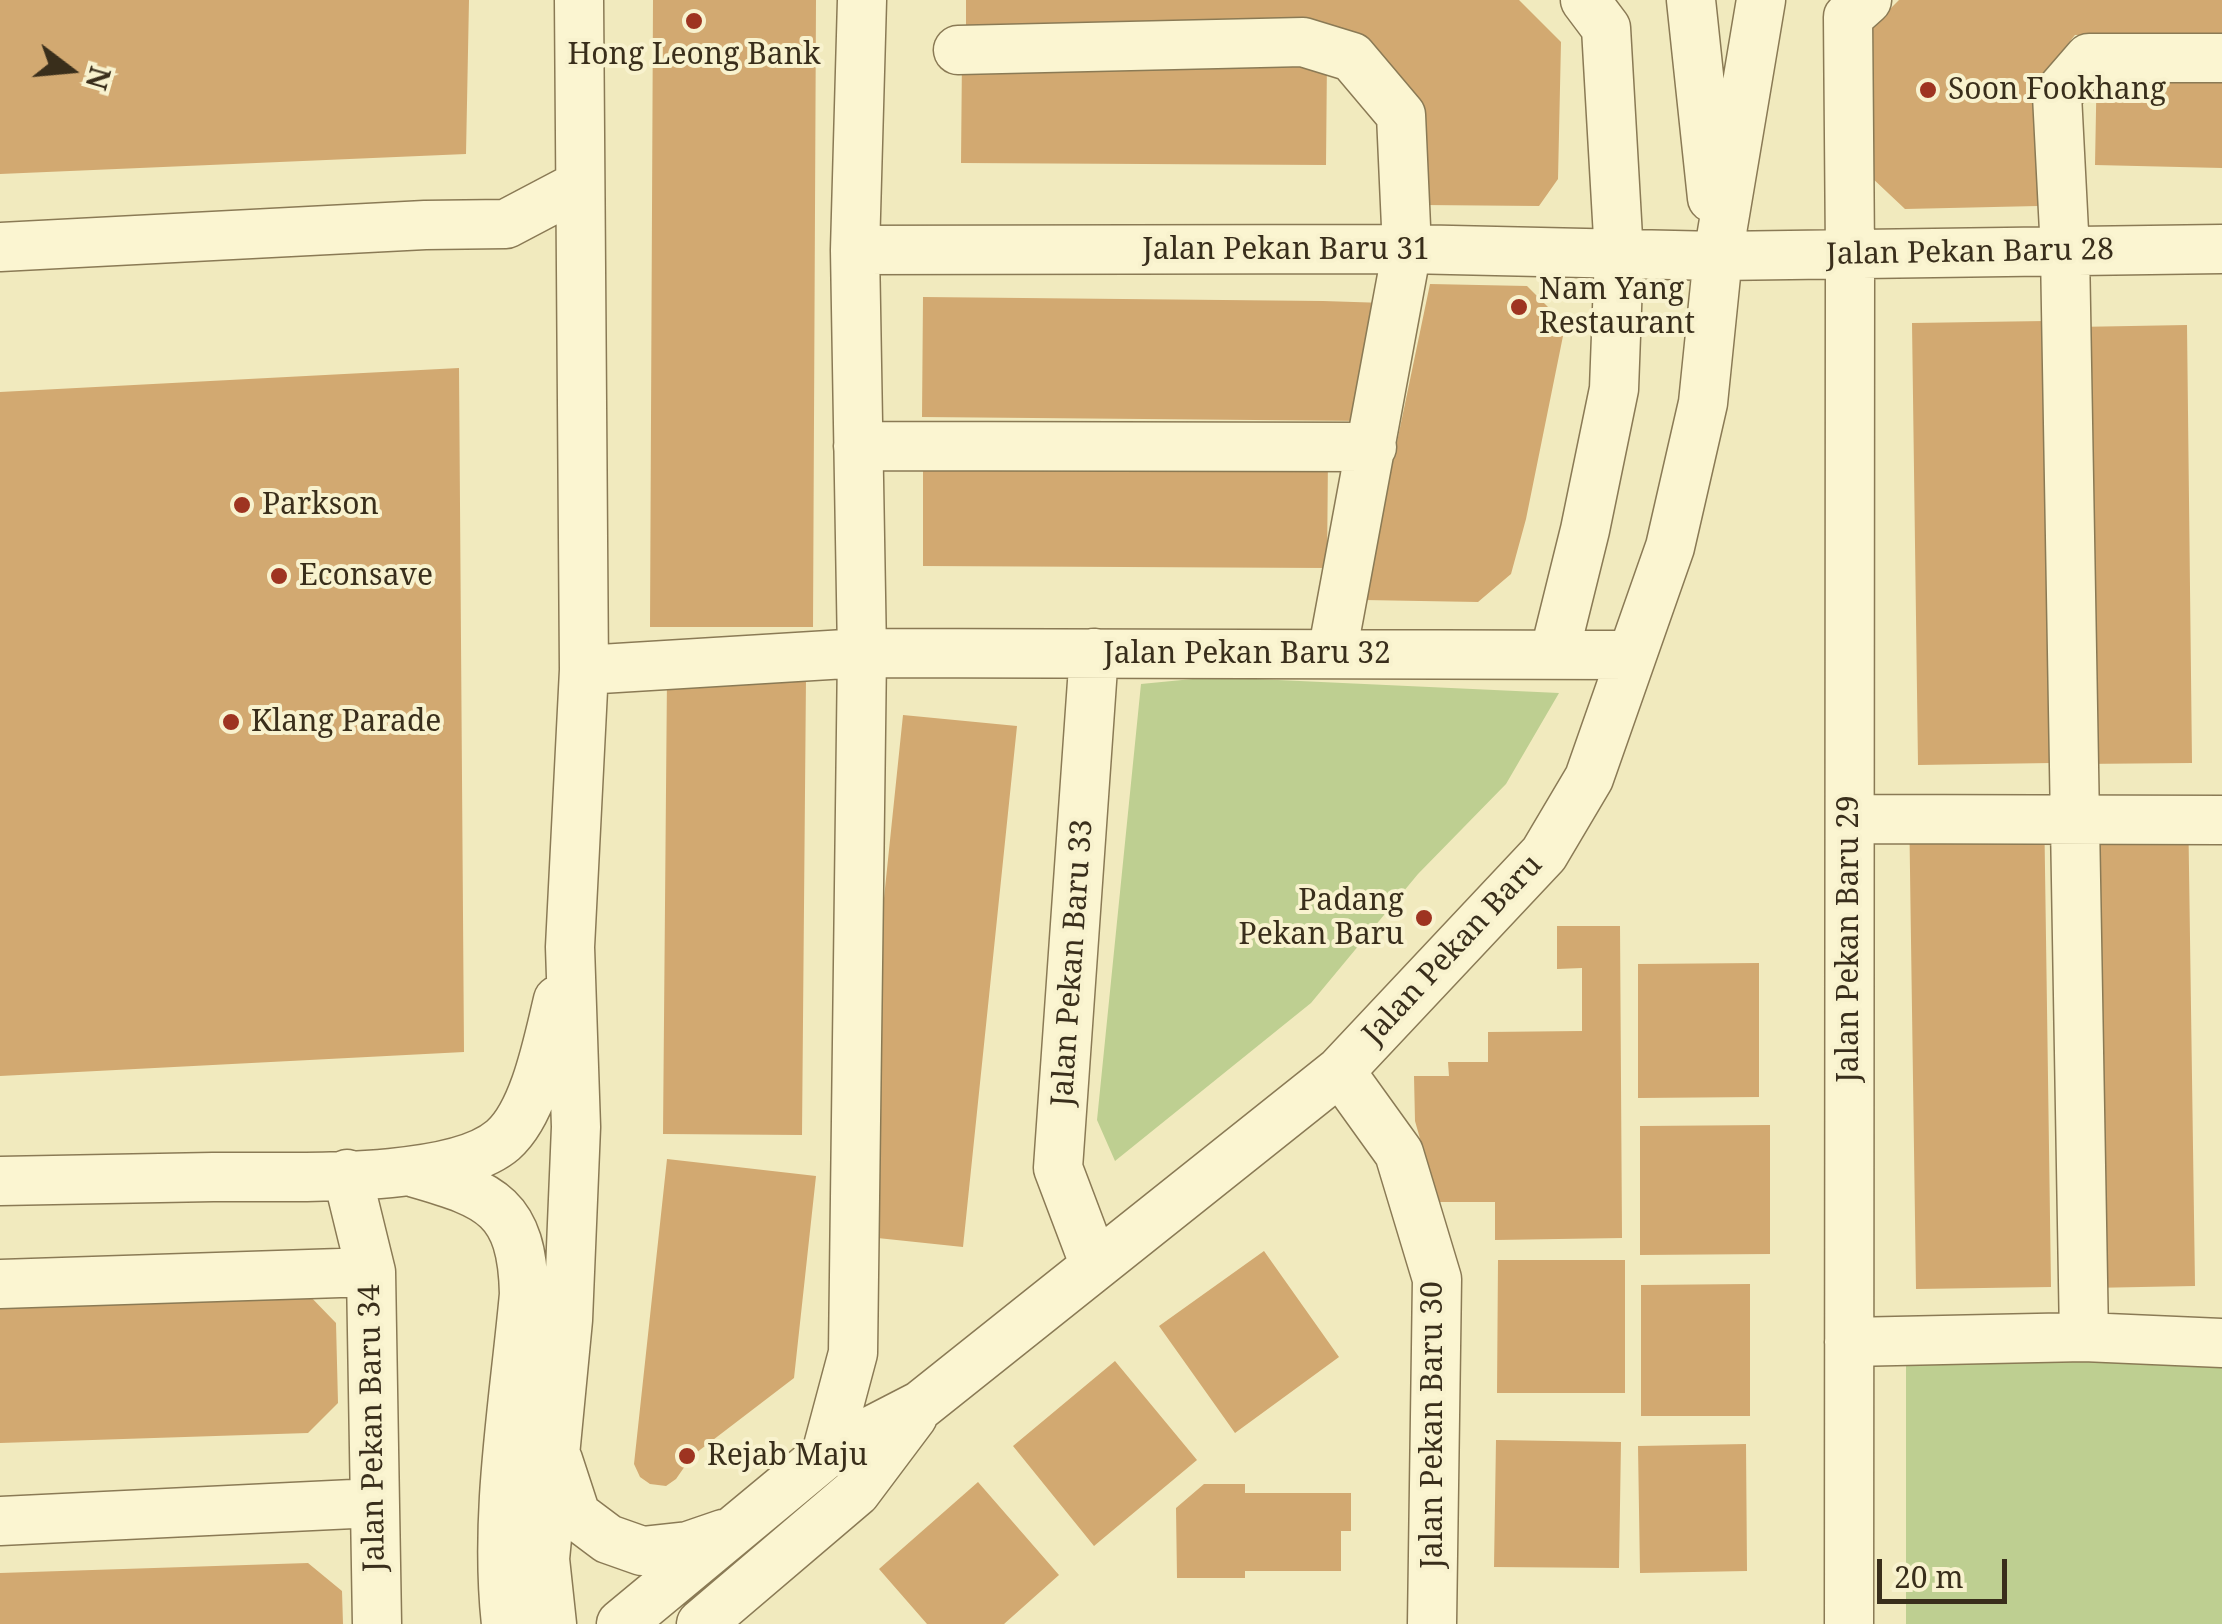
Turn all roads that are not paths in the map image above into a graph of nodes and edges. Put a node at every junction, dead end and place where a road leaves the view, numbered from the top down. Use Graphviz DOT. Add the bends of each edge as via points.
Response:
graph roads {
  1 [pos="579,0"];
  2 [pos="862,0"];
  3 [pos="1585,0"];
  4 [pos="1691,0"];
  5 [pos="1761,0"];
  6 [pos="1867,0"];
  7 [pos="958,50"];
  8 [pos="2222,58"];
  9 [pos="580,185"];
  10 [pos="0,247"];
  11 [pos="1407,249"];
  12 [pos="2222,249"];
  13 [pos="855,250"];
  14 [pos="2064,251"];
  15 [pos="1850,254"];
  16 [pos="1619,255"];
  17 [pos="1718,256"];
  18 [pos="858,446"];
  19 [pos="1372,446"];
  20 [pos="862,653"];
  21 [pos="1094,654"];
  22 [pos="1332,654"];
  23 [pos="1554,655"];
  24 [pos="1632,655"];
  25 [pos="584,670"];
  26 [pos="1850,819"];
  27 [pos="2075,820"];
  28 [pos="2222,820"];
  29 [pos="570,947"];
  30 [pos="1340,1071"];
  31 [pos="407,1171"];
  32 [pos="347,1174"];
  33 [pos="0,1181"];
  34 [pos="1095,1266"];
  35 [pos="371,1272"];
  36 [pos="0,1284"];
  37 [pos="2084,1337"];
  38 [pos="1849,1342"];
  39 [pos="2222,1344"];
  40 [pos="921,1405"];
  41 [pos="554,1447"];
  42 [pos="826,1454"];
  43 [pos="374,1503"];
  44 [pos="0,1521"];
  45 [pos="736,1529"];
  46 [pos="377,1624"];
  47 [pos="506,1624"];
  48 [pos="552,1624"];
  49 [pos="622,1624"];
  50 [pos="701,1624"];
  51 [pos="1432,1624"];
  52 [pos="1848,1624"];
  1 -- 9 [label="street"];
  2 -- 13 [label="street"];
  3 -- 16 [label="street" via="1606,28"];
  4 -- 17 [label="street, Jalan Pekan Baru"];
  5 -- 17 [label="street, Jalan Pekan Baru"];
  6 -- 15 [label="street, Jalan Pekan Baru 29" via="1848,17"];
  7 -- 11 [label="street" via="1303,42 1352,58 1401,115"];
  8 -- 14 [label="street" via="2089,58 2057,95"];
  9 -- 10 [label="street" via="506,224"];
  9 -- 25 [label="street"];
  11 -- 13 [label="street, Jalan Pekan Baru 31"];
  11 -- 16 [label="street, Jalan Pekan Baru 31"];
  11 -- 19 [label="street"];
  12 -- 14 [label="street, Jalan Pekan Baru 28"];
  13 -- 18 [label="street"];
  14 -- 15 [label="street, Jalan Pekan Baru 28"];
  14 -- 27 [label="street"];
  15 -- 17 [label="street, Jalan Pekan Baru 28"];
  15 -- 26 [label="street, Jalan Pekan Baru 29"];
  16 -- 17 [label="street, Jalan Pekan Baru 31"];
  16 -- 23 [label="street" via="1614,388"];
  17 -- 24 [label="street, Jalan Pekan Baru" via="1703,403 1670,547"];
  18 -- 19 [label="street"];
  18 -- 20 [label="street"];
  19 -- 22 [label="street"];
  20 -- 21 [label="street, Jalan Pekan Baru 32"];
  20 -- 25 [label="street, Jalan Pekan Baru 32"];
  20 -- 42 [label="street" via="853,1353"];
  21 -- 22 [label="street, Jalan Pekan Baru 32"];
  21 -- 34 [label="street, Jalan Pekan Baru 33" via="1058,1168"];
  22 -- 23 [label="street, Jalan Pekan Baru 32"];
  23 -- 24 [label="street, Jalan Pekan Baru 32"];
  24 -- 30 [label="street, Jalan Pekan Baru" via="1589,778 1544,854"];
  25 -- 29 [label="street"];
  26 -- 27 [label="street"];
  26 -- 38 [label="street, Jalan Pekan Baru 29"];
  27 -- 28 [label="street"];
  27 -- 37 [label="street"];
  29 -- 31 [label="street" via="549,1038 519,1122 477,1156"];
  29 -- 41 [label="street" via="576,1127 568,1320"];
  30 -- 34 [label="street, Jalan Pekan Baru"];
  30 -- 51 [label="street, Jalan Pekan Baru 30" via="1399,1153 1436,1279"];
  31 -- 32 [label="street"];
  31 -- 47 [label="street" via="474,1190 499,1209 523,1263 502,1526"];
  32 -- 33 [label="street"];
  32 -- 35 [label="street, Jalan Pekan Baru 34"];
  34 -- 40 [label="street, Jalan Pekan Baru"];
  35 -- 36 [label="street"];
  35 -- 43 [label="street, Jalan Pekan Baru 34"];
  37 -- 38 [label="street"];
  37 -- 39 [label="street"];
  38 -- 52 [label="street, Jalan Pekan Baru 29"];
  40 -- 42 [label="street, Jalan Pekan Baru"];
  40 -- 50 [label="street, Jalan Pekan Baru" via="856,1492"];
  41 -- 45 [label="street" via="576,1515 608,1539 642,1551 688,1546"];
  41 -- 48 [label="street" via="545,1559"];
  42 -- 45 [label="street, Jalan Pekan Baru"];
  43 -- 44 [label="street"];
  43 -- 46 [label="street, Jalan Pekan Baru 34"];
  45 -- 49 [label="street, Jalan Pekan Baru"];
}
